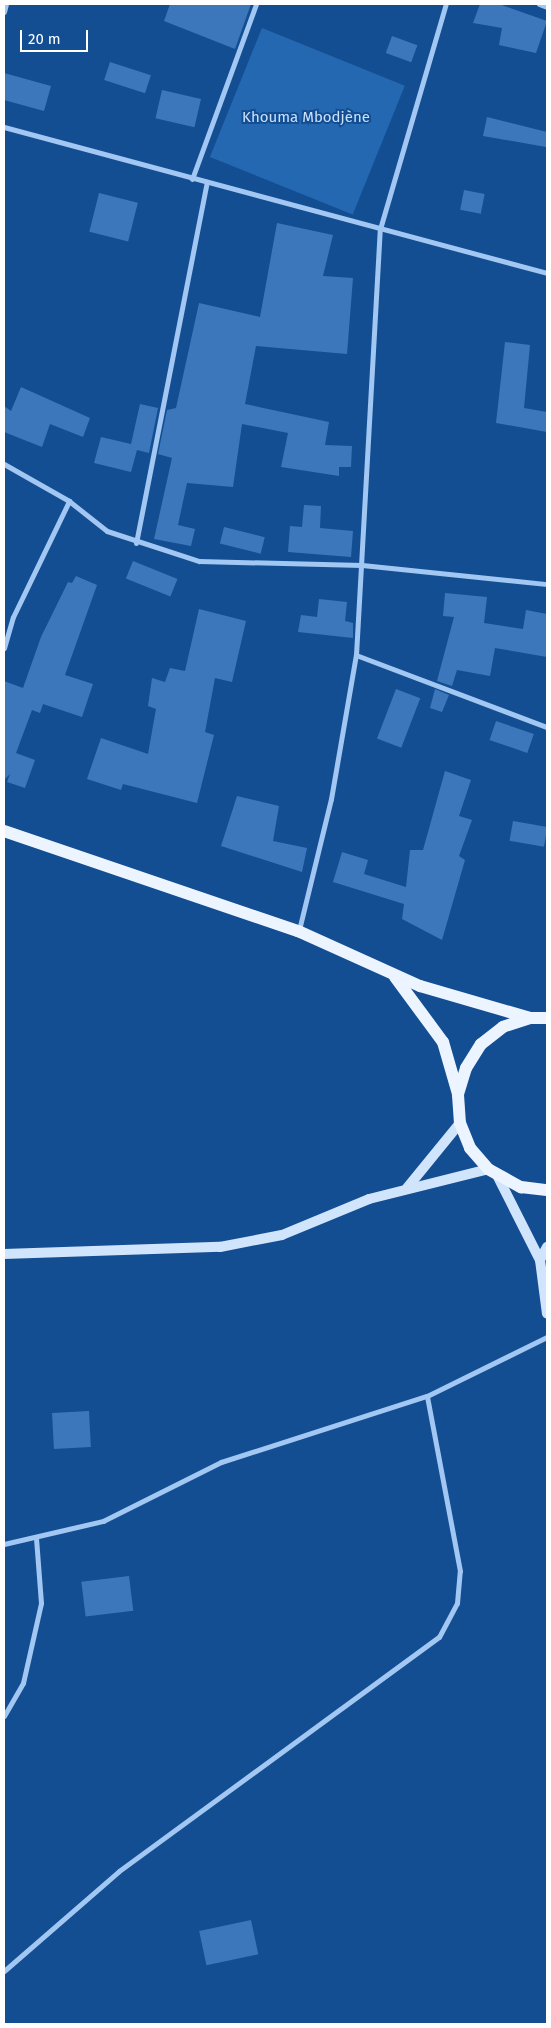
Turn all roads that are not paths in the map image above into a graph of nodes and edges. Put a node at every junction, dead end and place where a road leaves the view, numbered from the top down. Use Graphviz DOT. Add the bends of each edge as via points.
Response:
graph roads {
  1 [pos="6,4"];
  2 [pos="256,4"];
  3 [pos="446,4"];
  4 [pos="539,4"];
  5 [pos="547,7"];
  6 [pos="4,12"];
  7 [pos="4,127"];
  8 [pos="192,179"];
  9 [pos="208,182"];
  10 [pos="380,229"];
  11 [pos="547,273"];
  12 [pos="4,464"];
  13 [pos="69,501"];
  14 [pos="136,543"];
  15 [pos="362,565"];
  16 [pos="547,584"];
  17 [pos="4,648"];
  18 [pos="356,655"];
  19 [pos="547,727"];
  20 [pos="4,831"];
  21 [pos="298,931"];
  22 [pos="394,975"];
  23 [pos="530,1018"];
  24 [pos="547,1018"];
  25 [pos="458,1095"];
  26 [pos="460,1122"];
  27 [pos="488,1169"];
  28 [pos="498,1177"];
  29 [pos="407,1188"];
  30 [pos="547,1190"];
  31 [pos="547,1247"];
  32 [pos="4,1254"];
  33 [pos="540,1260"];
  34 [pos="547,1314"];
  35 [pos="547,1337"];
  36 [pos="427,1396"];
  37 [pos="36,1538"];
  38 [pos="4,1544"];
  39 [pos="4,1716"];
  40 [pos="4,1971"];
  1 -- 6 [label="street"];
  2 -- 8 [label="street"];
  3 -- 10 [label="street"];
  4 -- 5 [label="street"];
  7 -- 8 [label="street"];
  8 -- 9 [label="street"];
  9 -- 10 [label="street"];
  9 -- 14 [label="street"];
  10 -- 11 [label="street"];
  10 -- 15 [label="street"];
  12 -- 13 [label="street"];
  13 -- 14 [label="street" via="107,531"];
  13 -- 17 [label="street" via="13,617"];
  14 -- 15 [label="street" via="214,563"];
  15 -- 16 [label="street"];
  15 -- 18 [label="street"];
  18 -- 19 [label="street"];
  18 -- 21 [label="street" via="331,799"];
  20 -- 21 [label="main road"];
  21 -- 22 [label="main road"];
  22 -- 23 [label="main road"];
  22 -- 25 [label="main road" via="443,1042"];
  23 -- 24 [label="main road"];
  23 -- 25 [label="main road" via="503,1027 481,1044 466,1068"];
  25 -- 26 [label="main road"];
  26 -- 27 [label="main road" via="470,1148"];
  26 -- 29 [label="street"];
  27 -- 28 [label="main road"];
  27 -- 29 [label="street"];
  28 -- 30 [label="main road" via="521,1187"];
  28 -- 33 [label="street"];
  29 -- 32 [label="street" via="344,1207 282,1235 220,1247"];
  31 -- 33 [label="street"];
  33 -- 34 [label="street"];
  35 -- 36 [label="street"];
  36 -- 37 [label="street" via="221,1462 103,1521"];
  36 -- 40 [label="street" via="460,1571 457,1603 438,1637 120,1871"];
  37 -- 38 [label="street"];
  37 -- 39 [label="street" via="41,1603 22,1683"];
}
